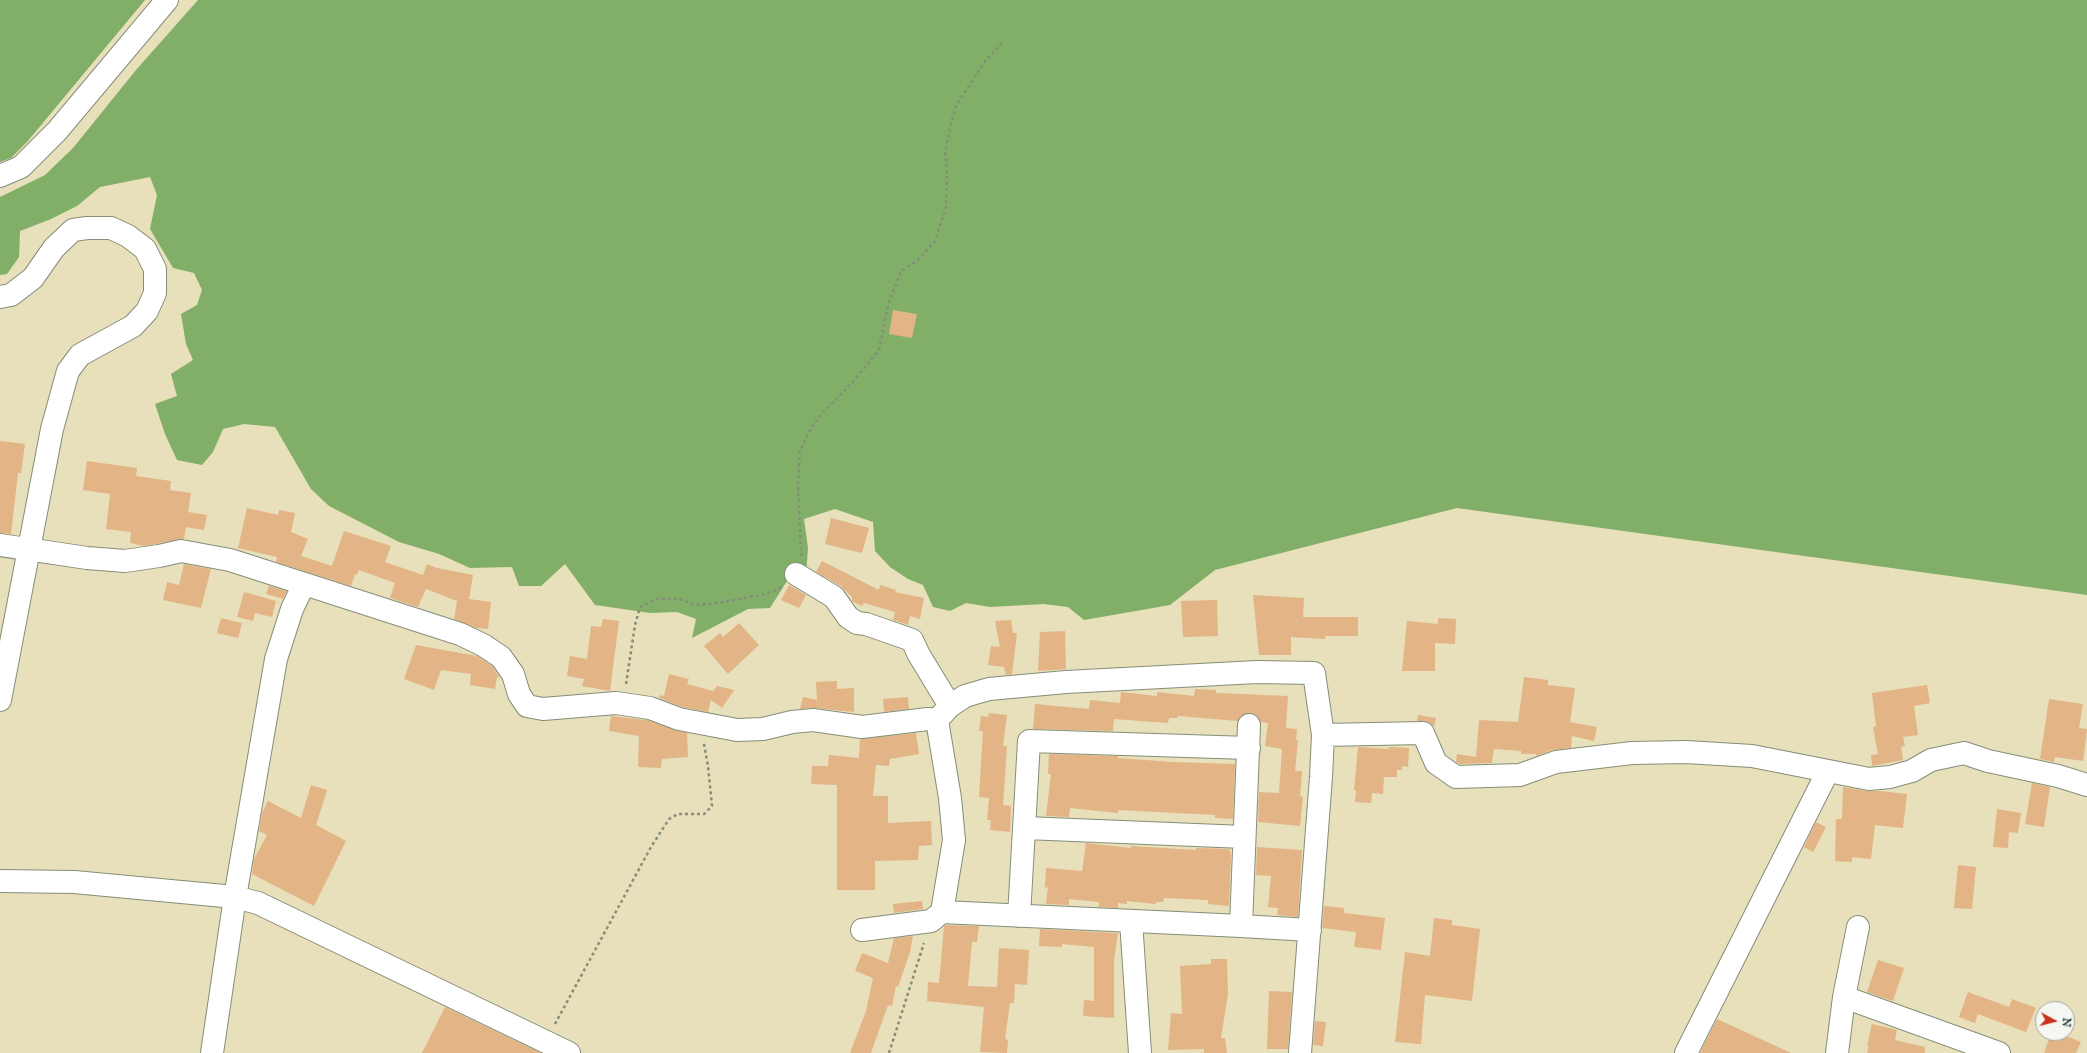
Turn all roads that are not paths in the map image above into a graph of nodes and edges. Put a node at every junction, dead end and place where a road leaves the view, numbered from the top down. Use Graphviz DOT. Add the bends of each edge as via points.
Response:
graph roads {
  1 [pos="167,0"];
  2 [pos="0,176"];
  3 [pos="0,297"];
  4 [pos="0,545"];
  5 [pos="28,550"];
  6 [pos="796,574"];
  7 [pos="304,584"];
  8 [pos="0,700"];
  9 [pos="943,713"];
  10 [pos="1249,725"];
  11 [pos="1323,735"];
  12 [pos="1249,748"];
  13 [pos="1828,771"];
  14 [pos="2087,785"];
  15 [pos="1025,828"];
  16 [pos="1244,838"];
  17 [pos="0,881"];
  18 [pos="235,897"];
  19 [pos="1019,916"];
  20 [pos="937,917"];
  21 [pos="1131,921"];
  22 [pos="1241,926"];
  23 [pos="1858,927"];
  24 [pos="862,930"];
  25 [pos="1310,930"];
  26 [pos="1844,997"];
  27 [pos="212,1053"];
  28 [pos="569,1053"];
  29 [pos="1140,1053"];
  30 [pos="1300,1053"];
  31 [pos="1686,1053"];
  32 [pos="1837,1053"];
  33 [pos="1999,1053"];
  1 -- 2 [label="street" via="57,131 21,167"];
  3 -- 5 [label="street" via="11,295 33,278 54,248 73,230 111,228 128,236 145,249 155,269 155,293 148,311 133,326 80,355 68,371 52,429"];
  4 -- 5 [label="street"];
  5 -- 7 [label="street" via="125,561 181,551 201,553"];
  5 -- 8 [label="street"];
  6 -- 9 [label="street" via="834,597 848,617 857,623 912,640"];
  7 -- 9 [label="street" via="460,634 483,644 501,657 513,674 519,694 527,706 543,709 623,704 650,708 679,720 737,730 763,729 813,720 862,727 928,719"];
  7 -- 18 [label="street" via="292,609 276,659"];
  9 -- 11 [label="street" via="965,696 989,689 1066,682 1257,672 1314,673"];
  9 -- 20 [label="street" via="954,840"];
  10 -- 12 [label="street"];
  11 -- 13 [label="street" via="1423,733 1436,763 1456,777 1520,775 1556,762 1632,754 1686,752 1752,756"];
  11 -- 25 [label="street"];
  12 -- 15 [label="street" via="1029,740"];
  12 -- 16 [label="street"];
  13 -- 14 [label="street" via="1869,779 1890,777 1912,771 1931,760 1964,753"];
  13 -- 31 [label="street"];
  15 -- 16 [label="street"];
  15 -- 19 [label="street"];
  16 -- 22 [label="street"];
  17 -- 18 [label="street" via="74,882"];
  18 -- 27 [label="street"];
  18 -- 28 [label="street" via="258,903"];
  19 -- 20 [label="street"];
  19 -- 21 [label="street"];
  20 -- 24 [label="street"];
  21 -- 22 [label="street"];
  21 -- 29 [label="street"];
  22 -- 25 [label="street"];
  23 -- 26 [label="street"];
  25 -- 30 [label="street"];
  26 -- 32 [label="street"];
  26 -- 33 [label="street"];
}
